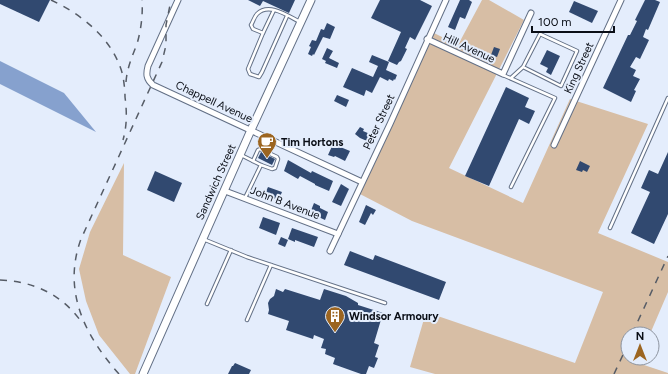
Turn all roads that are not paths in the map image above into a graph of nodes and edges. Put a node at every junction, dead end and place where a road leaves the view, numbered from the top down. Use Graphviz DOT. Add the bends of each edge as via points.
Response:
graph roads {
  1 [pos="178,0"];
  2 [pos="311,0"];
  3 [pos="446,0"];
  4 [pos="621,0"];
  5 [pos="274,10"];
  6 [pos="531,13"];
  7 [pos="287,16"];
  8 [pos="301,22"];
  9 [pos="263,33"];
  10 [pos="427,39"];
  11 [pos="523,67"];
  12 [pos="503,74"];
  13 [pos="512,78"];
  14 [pos="668,98"];
  15 [pos="251,130"];
  16 [pos="554,145"];
  17 [pos="240,155"];
  18 [pos="253,161"];
  19 [pos="261,164"];
  20 [pos="362,182"];
  21 [pos="511,187"];
  22 [pos="225,191"];
  23 [pos="245,199"];
  24 [pos="610,228"];
  25 [pos="338,234"];
  26 [pos="203,239"];
  27 [pos="231,250"];
  28 [pos="330,251"];
  29 [pos="271,265"];
  30 [pos="385,303"];
  31 [pos="207,304"];
  32 [pos="247,320"];
  33 [pos="143,374"];
  1 -- 15 [label="street, Chappell Avenue" via="148,66 148,81"];
  2 -- 8 [label="main road, Sandwich Street"];
  3 -- 10 [label="street, Peter Street"];
  4 -- 16 [label="street, King Street"];
  5 -- 7 [label="lane"];
  5 -- 9 [label="lane"];
  5 -- 9 [label="lane" via="263,10 256,15 251,25 253,29"];
  6 -- 12 [label="street"];
  7 -- 8 [label="lane"];
  7 -- 9 [label="lane" via="259,77 250,74 248,69"];
  8 -- 15 [label="main road, Sandwich Street"];
  10 -- 12 [label="street, Hill Avenue"];
  10 -- 20 [label="street, Peter Street"];
  11 -- 11 [label="lane" via="561,86 577,51 540,34"];
  11 -- 13 [label="lane"];
  12 -- 13 [label="lane"];
  13 -- 21 [label="lane" via="555,98"];
  14 -- 24 [label="lane"];
  15 -- 17 [label="main road, Sandwich Street"];
  15 -- 20 [label="street, Chappell Avenue"];
  17 -- 18 [label="lane"];
  17 -- 22 [label="main road, Sandwich Street"];
  18 -- 19 [label="lane"];
  18 -- 19 [label="lane" via="260,149 278,159 275,168 272,169"];
  19 -- 23 [label="lane"];
  20 -- 25 [label="street, Peter Street"];
  22 -- 23 [label="street, John B Avenue"];
  22 -- 26 [label="main road, Sandwich Street"];
  23 -- 25 [label="street, John B Avenue"];
  25 -- 28 [label="street, Peter Street"];
  26 -- 27 [label="lane"];
  26 -- 33 [label="main road, Sandwich Street"];
  27 -- 29 [label="lane"];
  27 -- 31 [label="lane"];
  29 -- 30 [label="lane"];
  29 -- 32 [label="lane"];
}
